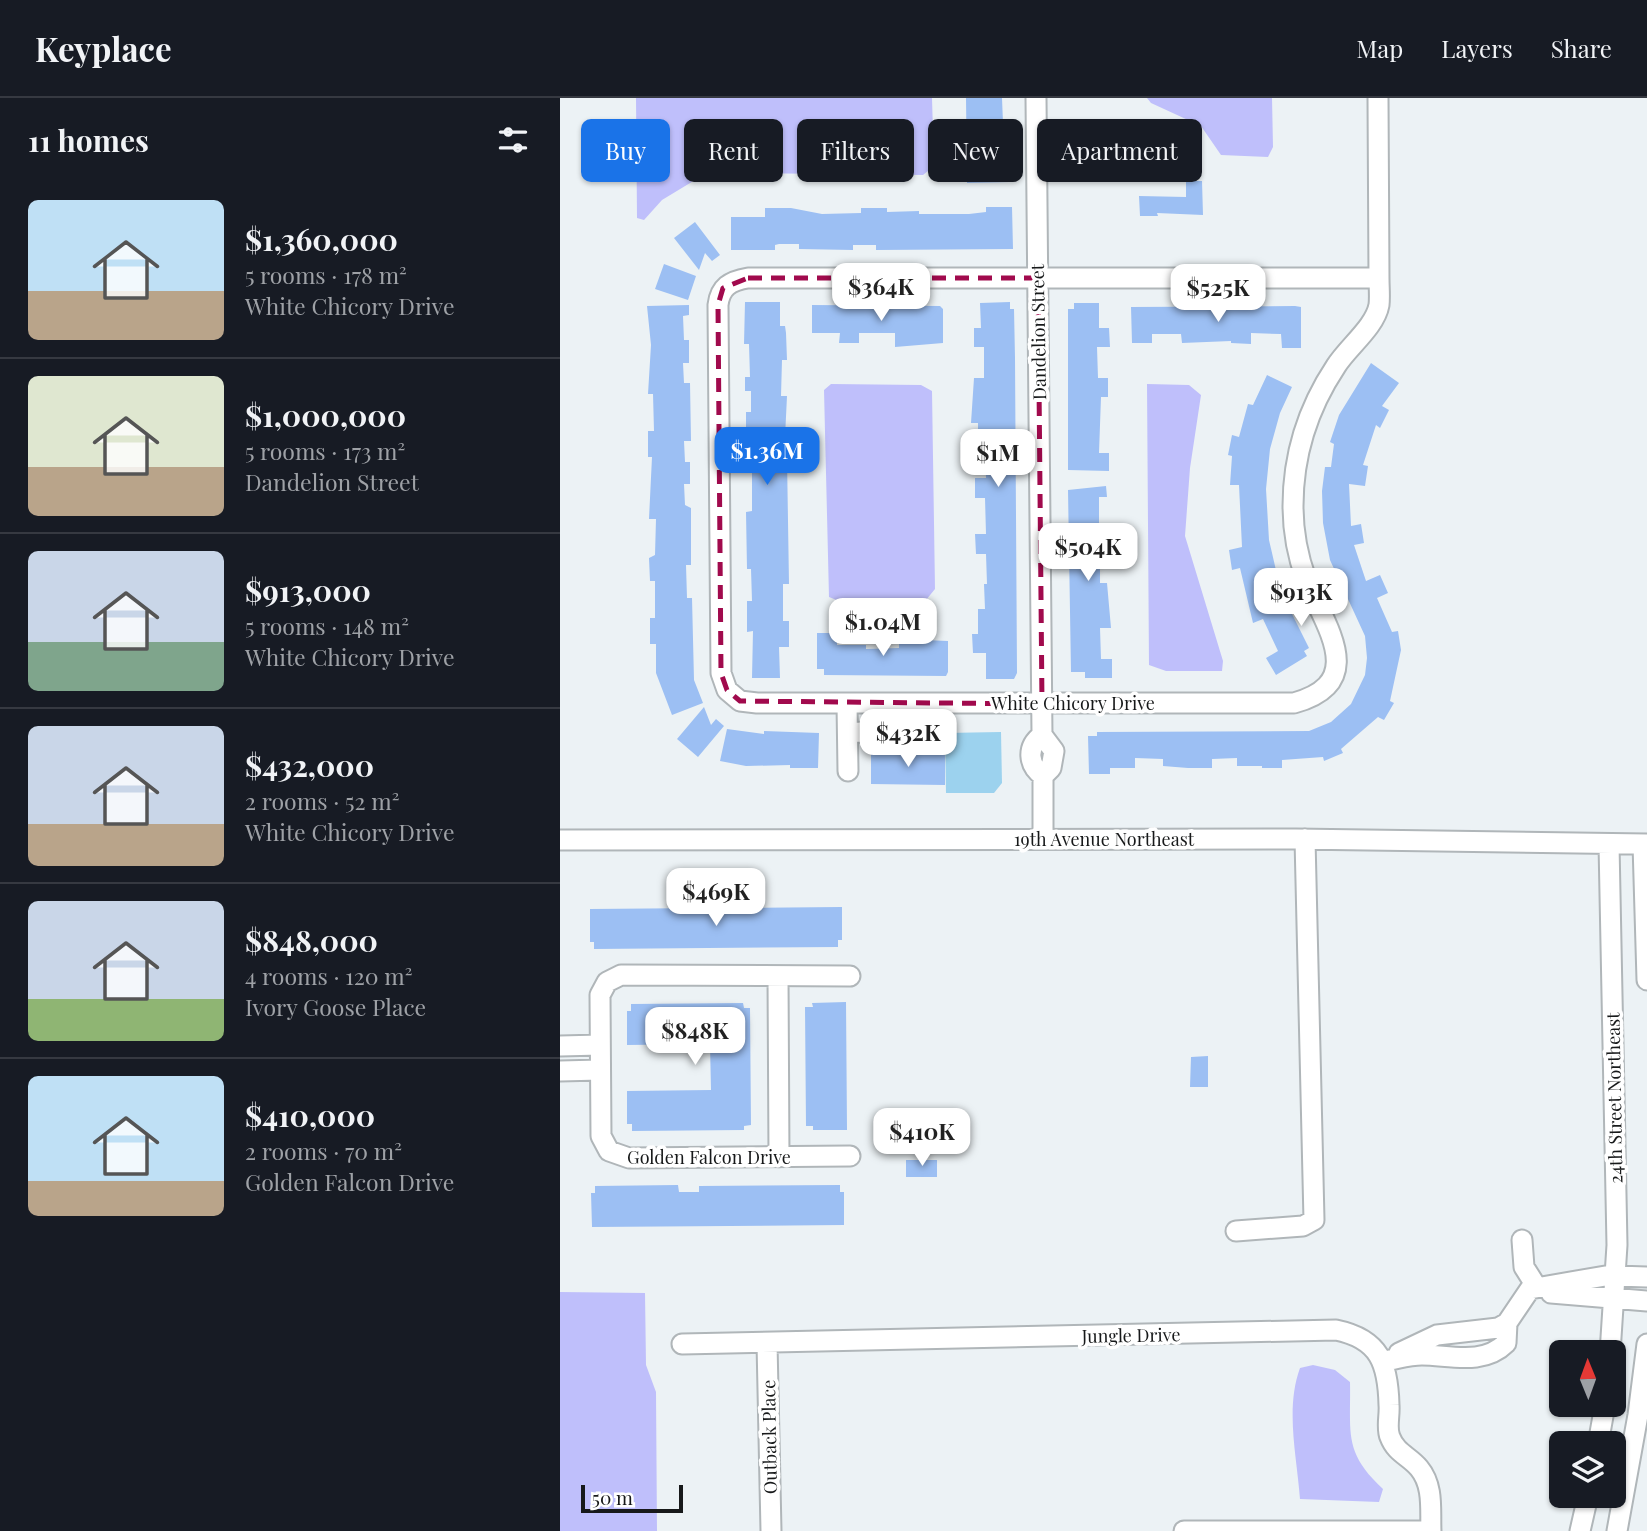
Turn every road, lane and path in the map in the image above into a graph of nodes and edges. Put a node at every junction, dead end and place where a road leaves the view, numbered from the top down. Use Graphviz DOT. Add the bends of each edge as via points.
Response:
graph roads {
  1 [pos="1036,98"];
  2 [pos="1378,98"];
  3 [pos="1038,278"];
  4 [pos="1379,278"];
  5 [pos="847,704"];
  6 [pos="1042,704"];
  7 [pos="848,732"];
  8 [pos="939,734"];
  9 [pos="848,771"];
  10 [pos="1043,838"];
  11 [pos="1306,839"];
  12 [pos="560,840"];
  13 [pos="1609,844"];
  14 [pos="1645,844"];
  15 [pos="778,976"];
  16 [pos="850,976"];
  17 [pos="1647,980"];
  18 [pos="600,1045"];
  19 [pos="560,1046"];
  20 [pos="600,1070"];
  21 [pos="560,1071"];
  22 [pos="850,1156"];
  23 [pos="779,1157"];
  24 [pos="1236,1231"];
  25 [pos="1522,1240"];
  26 [pos="1616,1275"];
  27 [pos="1647,1277"];
  28 [pos="1536,1286"];
  29 [pos="1615,1299"];
  30 [pos="1521,1300"];
  31 [pos="1647,1301"];
  32 [pos="1611,1340"];
  33 [pos="767,1343"];
  34 [pos="682,1344"];
  35 [pos="1647,1344"];
  36 [pos="1384,1361"];
  37 [pos="1585,1508"];
  38 [pos="771,1531"];
  39 [pos="1184,1531"];
  40 [pos="1430,1531"];
  41 [pos="1580,1531"];
  42 [pos="1617,1531"];
  1 -- 3 [label="street, Dandelion Street"];
  2 -- 4 [label="street, White Chicory Drive"];
  3 -- 4 [label="street, White Chicory Drive"];
  3 -- 5 [label="street, White Chicory Drive" via="748,278 732,281 719,295 720,673 727,690 740,701"];
  3 -- 6 [label="street, Dandelion Street"];
  4 -- 6 [label="street, White Chicory Drive" via="1375,316 1335,367 1313,406 1294,476 1293,508 1305,576 1335,639 1335,670 1328,685 1294,703"];
  5 -- 6 [label="street, White Chicory Drive"];
  5 -- 7 [label="street"];
  6 -- 10 [label="street, Dandelion Street" via="1042,735 1054,751 1051,768 1043,776"];
  7 -- 8 [label="street"];
  7 -- 9 [label="street"];
  10 -- 11 [label="street, 19th Avenue Northeast"];
  10 -- 12 [label="street, 19th Avenue Northeast"];
  11 -- 13 [label="street, 19th Avenue Northeast"];
  11 -- 24 [label="street" via="1314,1220 1303,1226"];
  13 -- 14 [label="street, 19th Avenue Northeast"];
  13 -- 26 [label="street, 24th Street Northeast"];
  14 -- 17 [label="street"];
  15 -- 16 [label="street, Golden Falcon Drive"];
  15 -- 18 [label="street, Golden Falcon Drive" via="614,978 600,995"];
  15 -- 23 [label="street"];
  18 -- 19 [label="street"];
  18 -- 20 [label="street, Golden Falcon Drive"];
  20 -- 21 [label="street"];
  20 -- 23 [label="street, Golden Falcon Drive" via="601,1136 618,1157"];
  22 -- 23 [label="street, Golden Falcon Drive"];
  25 -- 28 [label="street" via="1524,1267"];
  26 -- 27 [label="street"];
  26 -- 28 [label="street"];
  26 -- 29 [label="street, 24th Street Northeast"];
  28 -- 30 [label="street"];
  29 -- 30 [label="street" via="1563,1293"];
  29 -- 31 [label="street"];
  29 -- 32 [label="street, 24th Street Northeast"];
  30 -- 36 [label="street" via="1507,1323 1498,1328 1427,1337"];
  33 -- 34 [label="street, Jungle Drive"];
  33 -- 36 [label="street, Jungle Drive" via="1336,1330 1356,1336"];
  33 -- 38 [label="street, Outback Place"];
  35 -- 42 [label="street"];
  36 -- 40 [label="street" via="1388,1434 1397,1451 1419,1467 1429,1484"];
  37 -- 41 [label="street"];
  39 -- 40 [label="street"];
}
